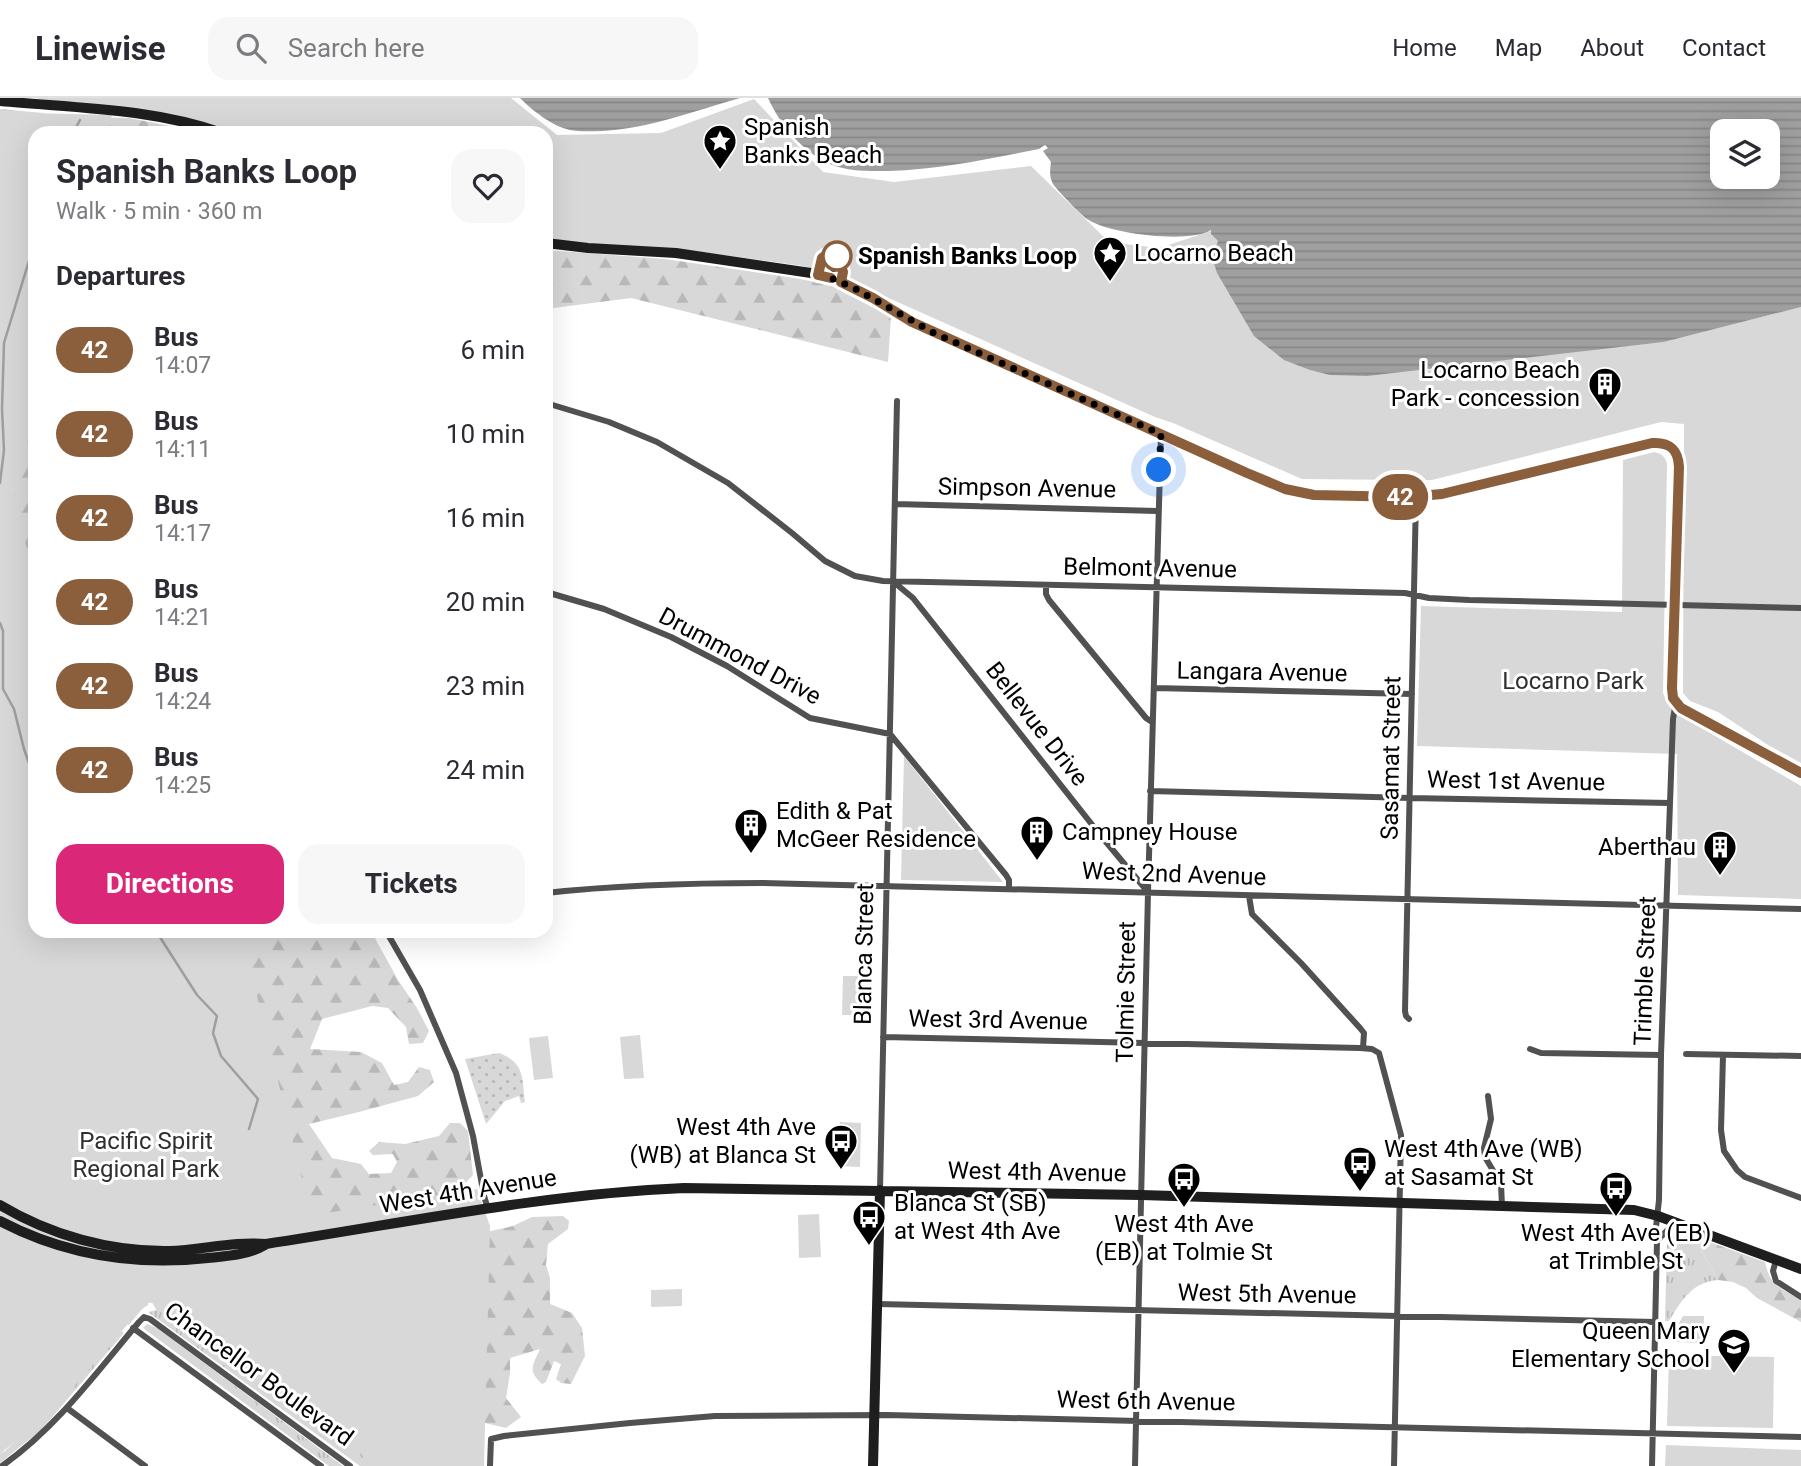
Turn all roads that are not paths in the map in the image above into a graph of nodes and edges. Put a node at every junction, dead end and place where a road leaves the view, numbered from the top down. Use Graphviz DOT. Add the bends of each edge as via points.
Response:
graph roads {
  1 [pos="0,101"];
  2 [pos="201,126"];
  3 [pos="553,244"];
  4 [pos="897,401"];
  5 [pos="553,406"];
  6 [pos="1161,434"];
  7 [pos="1416,497"];
  8 [pos="895,504"];
  9 [pos="1157,511"];
  10 [pos="893,581"];
  11 [pos="1046,585"];
  12 [pos="1156,587"];
  13 [pos="553,594"];
  14 [pos="1414,595"];
  15 [pos="1674,605"];
  16 [pos="1801,608"];
  17 [pos="1154,688"];
  18 [pos="1412,694"];
  19 [pos="1676,702"];
  20 [pos="1152,722"];
  21 [pos="890,734"];
  22 [pos="1801,774"];
  23 [pos="1150,791"];
  24 [pos="1410,798"];
  25 [pos="1671,803"];
  26 [pos="886,887"];
  27 [pos="1009,889"];
  28 [pos="553,891"];
  29 [pos="1148,892"];
  30 [pos="1249,896"];
  31 [pos="1408,899"];
  32 [pos="1668,905"];
  33 [pos="1801,909"];
  34 [pos="390,938"];
  35 [pos="1409,1019"];
  36 [pos="883,1037"];
  37 [pos="1145,1043"];
  38 [pos="1363,1048"];
  39 [pos="1530,1049"];
  40 [pos="1686,1054"];
  41 [pos="1661,1055"];
  42 [pos="1723,1055"];
  43 [pos="1801,1056"];
  44 [pos="1488,1096"];
  45 [pos="880,1190"];
  46 [pos="1141,1195"];
  47 [pos="1801,1198"];
  48 [pos="1400,1203"];
  49 [pos="0,1205"];
  50 [pos="1502,1206"];
  51 [pos="488,1209"];
  52 [pos="1658,1216"];
  53 [pos="0,1221"];
  54 [pos="1675,1222"];
  55 [pos="1657,1241"];
  56 [pos="266,1244"];
  57 [pos="1776,1260"];
  58 [pos="1801,1269"];
  59 [pos="1801,1297"];
  60 [pos="878,1304"];
  61 [pos="1139,1310"];
  62 [pos="1397,1317"];
  63 [pos="1655,1322"];
  64 [pos="133,1328"];
  65 [pos="67,1408"];
  66 [pos="874,1415"];
  67 [pos="1136,1420"];
  68 [pos="1395,1427"];
  69 [pos="1653,1433"];
  70 [pos="1801,1437"];
  71 [pos="2,1466"];
  72 [pos="145,1466"];
  73 [pos="321,1466"];
  74 [pos="350,1466"];
  75 [pos="490,1466"];
  76 [pos="873,1466"];
  77 [pos="1135,1466"];
  78 [pos="1394,1466"];
  79 [pos="1652,1466"];
  1 -- 2 [label="main road" via="150,115"];
  3 -- 6 [label="main road" via="676,253 831,278 934,333"];
  4 -- 8 [label="street, Blanca Street"];
  5 -- 10 [label="street, Belmont Avenue" via="610,422 657,442 728,483 837,569"];
  6 -- 7 [label="main road" via="1295,492"];
  6 -- 9 [label="street, Tolmie Street"];
  7 -- 14 [label="street, Sasamat Street"];
  7 -- 15 [label="main road" via="1652,443 1671,446 1679,467"];
  8 -- 9 [label="street, Simpson Avenue"];
  8 -- 10 [label="street, Blanca Street"];
  9 -- 12 [label="street, Tolmie Street"];
  10 -- 11 [label="street, Belmont Avenue"];
  10 -- 21 [label="street, Blanca Street"];
  10 -- 29 [label="street, Bellevue Drive" via="912,597"];
  11 -- 12 [label="street, Belmont Avenue"];
  11 -- 20 [label="street" via="1049,600"];
  12 -- 14 [label="street, Belmont Avenue"];
  12 -- 17 [label="street, Tolmie Street"];
  13 -- 21 [label="street, Drummond Drive" via="671,637 810,718"];
  14 -- 15 [label="street, Belmont Avenue"];
  14 -- 18 [label="street, Sasamat Street"];
  15 -- 16 [label="street, Belmont Avenue"];
  15 -- 19 [label="main road" via="1672,693"];
  17 -- 18 [label="street, Langara Avenue"];
  17 -- 20 [label="street, Tolmie Street"];
  18 -- 24 [label="street, Sasamat Street"];
  19 -- 22 [label="main road"];
  19 -- 25 [label="street, Trimble Street"];
  20 -- 23 [label="street, Tolmie Street"];
  21 -- 26 [label="street, Blanca Street"];
  21 -- 27 [label="street" via="1006,875"];
  23 -- 24 [label="street, West 1st Avenue"];
  23 -- 29 [label="street, Tolmie Street"];
  24 -- 25 [label="street, West 1st Avenue"];
  24 -- 31 [label="street, Sasamat Street"];
  25 -- 32 [label="street, Trimble Street"];
  26 -- 27 [label="street, West 2nd Avenue"];
  26 -- 28 [label="street, West 2nd Avenue" via="692,883"];
  26 -- 36 [label="street, Blanca Street"];
  27 -- 29 [label="street, West 2nd Avenue"];
  29 -- 30 [label="street, West 2nd Avenue"];
  29 -- 37 [label="street, Tolmie Street"];
  30 -- 31 [label="street, West 2nd Avenue"];
  30 -- 38 [label="street" via="1252,914 1364,1033"];
  31 -- 32 [label="street, West 2nd Avenue"];
  31 -- 35 [label="street, Sasamat Street" via="1405,1011"];
  32 -- 33 [label="street, West 2nd Avenue"];
  32 -- 41 [label="street, Trimble Street"];
  34 -- 51 [label="street" via="420,990 456,1073"];
  36 -- 37 [label="street, West 3rd Avenue"];
  36 -- 45 [label="street, Blanca Street"];
  37 -- 38 [label="street, West 3rd Avenue"];
  37 -- 46 [label="street, Tolmie Street"];
  38 -- 48 [label="street" via="1382,1058 1399,1124"];
  39 -- 41 [label="street"];
  40 -- 42 [label="street"];
  41 -- 52 [label="street, Trimble Street"];
  42 -- 43 [label="street"];
  42 -- 47 [label="street" via="1724,1151 1745,1177"];
  44 -- 50 [label="street" via="1491,1119 1485,1157 1502,1184"];
  45 -- 46 [label="main road, West 4th Avenue"];
  45 -- 51 [label="main road, West 4th Avenue" via="648,1189"];
  45 -- 60 [label="main road, Blanca Street"];
  46 -- 48 [label="main road, West 4th Avenue"];
  46 -- 61 [label="street, Tolmie Street"];
  48 -- 50 [label="main road, West 4th Avenue"];
  48 -- 62 [label="street"];
  49 -- 56 [label="main road" via="54,1231 114,1247 170,1251"];
  50 -- 52 [label="main road, West 4th Avenue" via="1634,1210"];
  51 -- 56 [label="main road, West 4th Avenue"];
  52 -- 54 [label="main road, West 4th Avenue"];
  52 -- 55 [label="street, Trimble Street"];
  53 -- 56 [label="main road, Chancellor Boulevard" via="46,1242 120,1259 192,1260 253,1252"];
  54 -- 55 [label="street"];
  54 -- 57 [label="main road, West 4th Avenue"];
  55 -- 63 [label="street, Trimble Street"];
  57 -- 58 [label="main road, West 4th Avenue"];
  57 -- 59 [label="street" via="1776,1281"];
  60 -- 61 [label="street, West 5th Avenue"];
  60 -- 66 [label="main road, Blanca Street"];
  61 -- 62 [label="street, West 5th Avenue"];
  61 -- 67 [label="street, Tolmie Street"];
  62 -- 63 [label="street, West 5th Avenue"];
  62 -- 68 [label="street"];
  63 -- 69 [label="street, Trimble Street"];
  64 -- 65 [label="street"];
  64 -- 73 [label="street, Chancellor Boulevard"];
  64 -- 74 [label="street, Chancellor Boulevard" via="144,1317 150,1319"];
  65 -- 71 [label="street"];
  65 -- 72 [label="street"];
  66 -- 67 [label="street, West 6th Avenue"];
  66 -- 75 [label="street, West 6th Avenue" via="715,1416 504,1436 491,1439"];
  66 -- 76 [label="main road, Blanca Street"];
  67 -- 68 [label="street, West 6th Avenue"];
  67 -- 77 [label="street, Tolmie Street"];
  68 -- 69 [label="street, West 6th Avenue"];
  68 -- 78 [label="street"];
  69 -- 70 [label="street, West 6th Avenue"];
  69 -- 79 [label="street, Trimble Street"];
}
